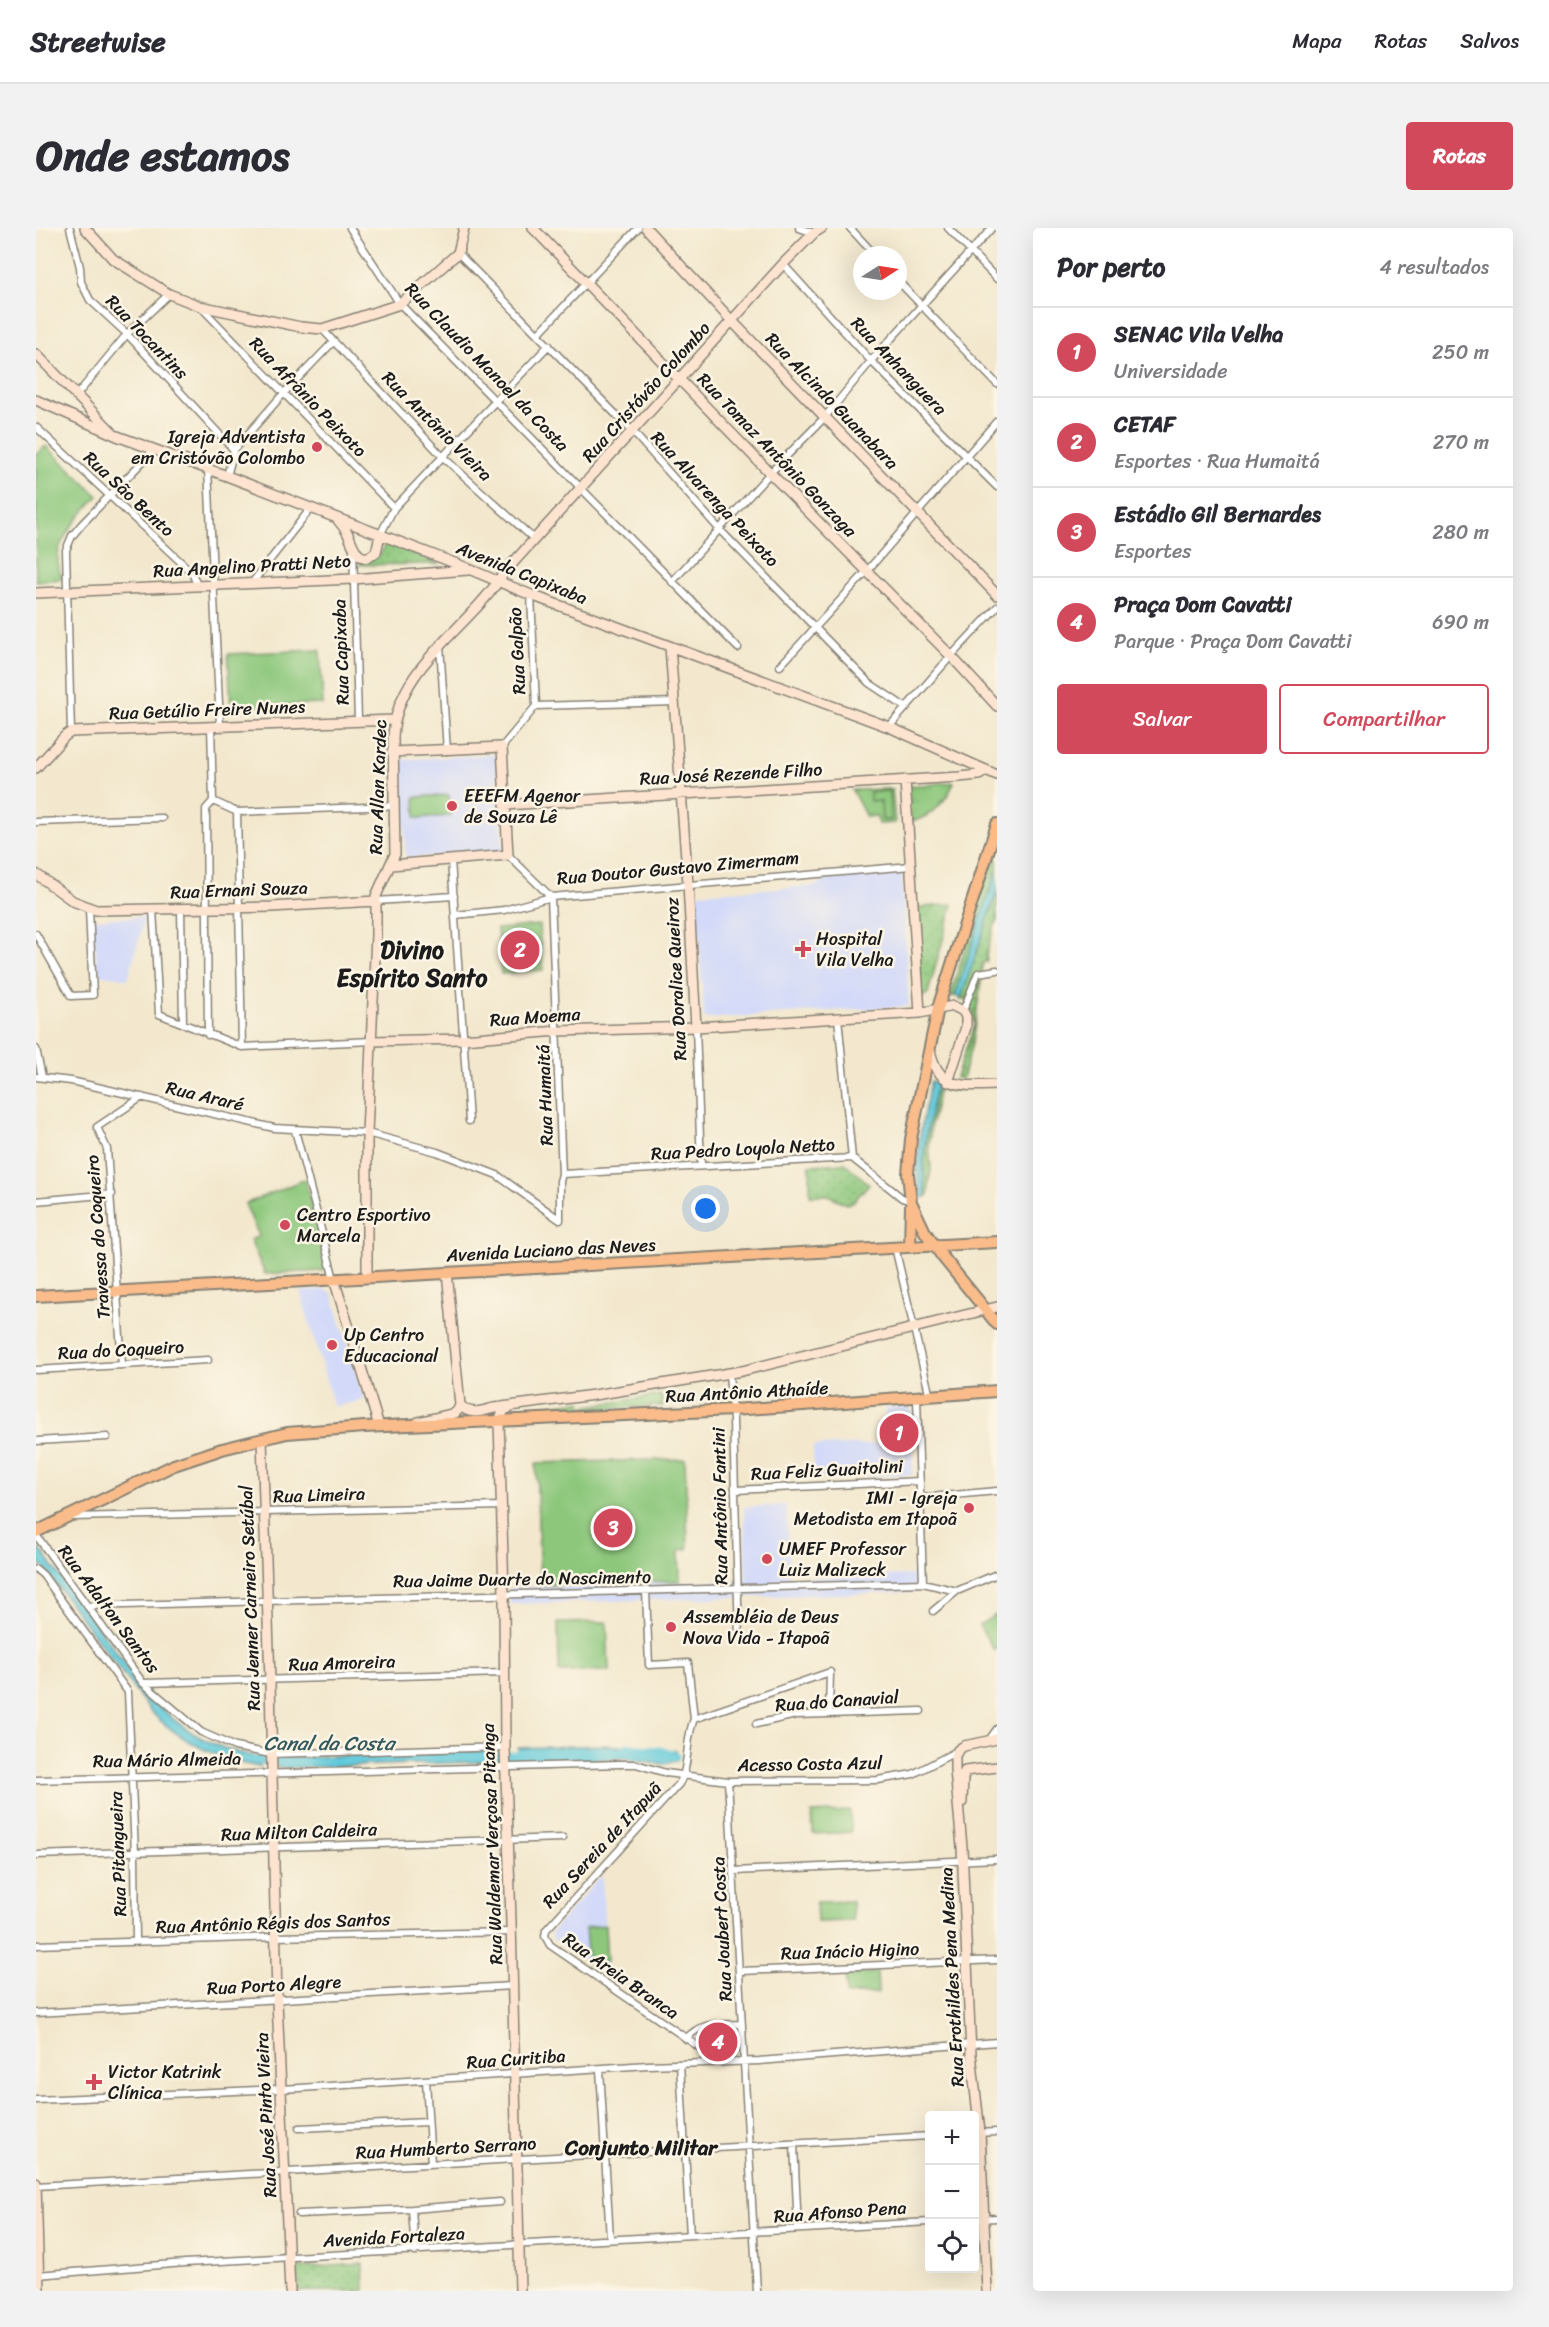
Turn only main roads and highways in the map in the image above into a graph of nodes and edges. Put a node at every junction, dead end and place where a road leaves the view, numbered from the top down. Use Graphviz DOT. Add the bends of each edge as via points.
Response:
graph roads {
  1 [pos="997,824"];
  2 [pos="911,1202"];
  3 [pos="997,1242"];
  4 [pos="934,1245"];
  5 [pos="910,1246"];
  6 [pos="36,1296"];
  7 [pos="997,1324"];
  8 [pos="997,1391"];
  9 [pos="946,1396"];
  10 [pos="997,1398"];
  11 [pos="36,1533"];
  1 -- 2 [label="main road" via="933,1029 910,1149"];
  2 -- 4 [label="main road"];
  2 -- 5 [label="main road"];
  3 -- 4 [label="main road, Avenida Luciano das Neves"];
  4 -- 5 [label="main road, Avenida Luciano das Neves"];
  4 -- 7 [label="main road"];
  5 -- 6 [label="main road, Avenida Luciano das Neves"];
  8 -- 9 [label="main road, Rua Antônio Athaíde"];
  9 -- 10 [label="main road"];
  9 -- 11 [label="main road, Rua Antônio Athaíde" via="287,1433 174,1465"];
}
